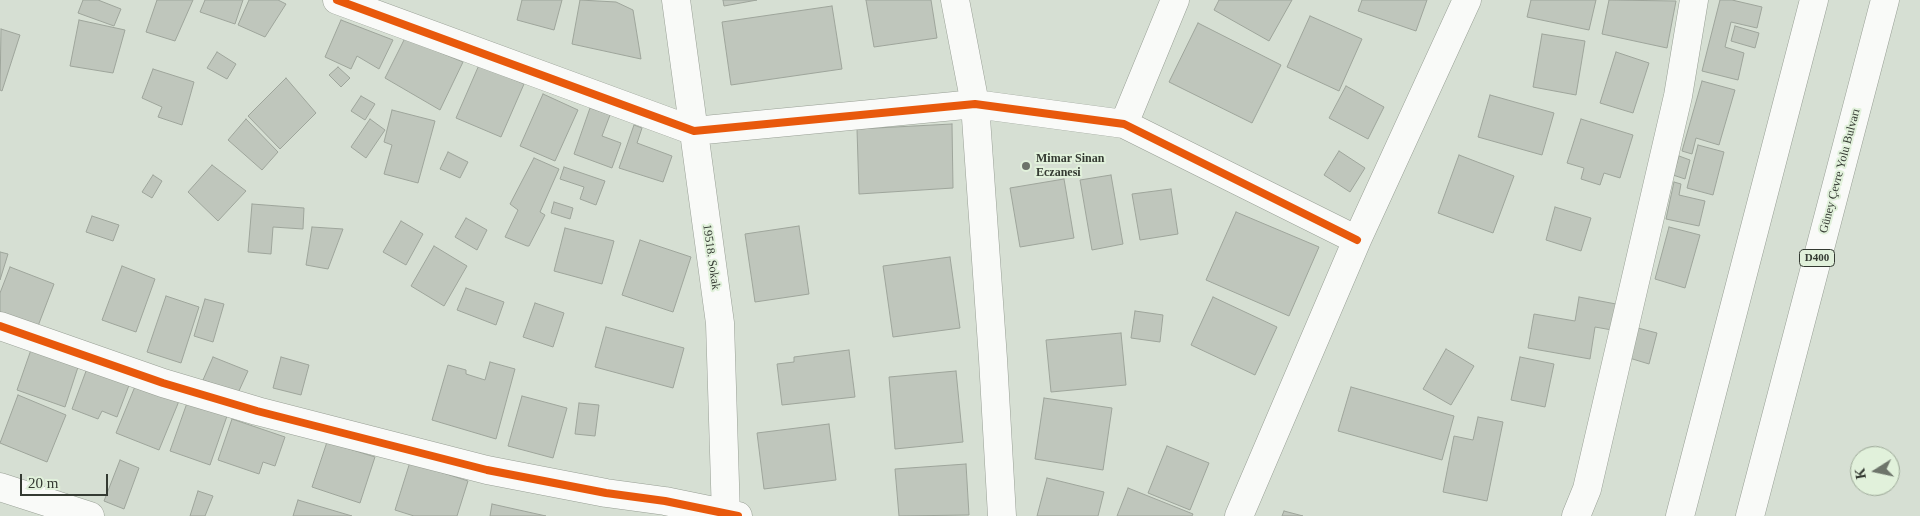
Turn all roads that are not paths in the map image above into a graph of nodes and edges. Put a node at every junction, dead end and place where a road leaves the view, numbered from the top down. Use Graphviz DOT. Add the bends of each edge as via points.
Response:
graph roads {
  1 [pos="337,0"];
  2 [pos="676,0"];
  3 [pos="955,0"];
  4 [pos="1175,0"];
  5 [pos="1467,0"];
  6 [pos="1694,0"];
  7 [pos="1814,0"];
  8 [pos="1885,0"];
  9 [pos="378,7"];
  10 [pos="975,104"];
  11 [pos="1124,124"];
  12 [pos="694,131"];
  13 [pos="1356,240"];
  14 [pos="0,326"];
  15 [pos="0,487"];
  16 [pos="730,515"];
  17 [pos="90,516"];
  18 [pos="1002,516"];
  19 [pos="1239,516"];
  20 [pos="1576,516"];
  21 [pos="1680,516"];
  22 [pos="1750,516"];
  1 -- 9 [label="main road"];
  2 -- 12 [label="main road, 19518. Sokak"];
  3 -- 10 [label="main road"];
  4 -- 11 [label="main road"];
  5 -- 13 [label="main road"];
  6 -- 20 [label="main road" via="1678,96 1587,490"];
  7 -- 21 [label="main road"];
  8 -- 22 [label="main road, Güney Çevre Yolu Bulvarı / D400"];
  9 -- 12 [label="main road"];
  10 -- 11 [label="main road"];
  10 -- 12 [label="main road"];
  10 -- 18 [label="main road"];
  11 -- 13 [label="main road"];
  12 -- 16 [label="main road, 19518. Sokak" via="720,323"];
  13 -- 19 [label="main road"];
  14 -- 16 [label="main road" via="163,384 257,412 487,470"];
  15 -- 17 [label="main road"];
}
